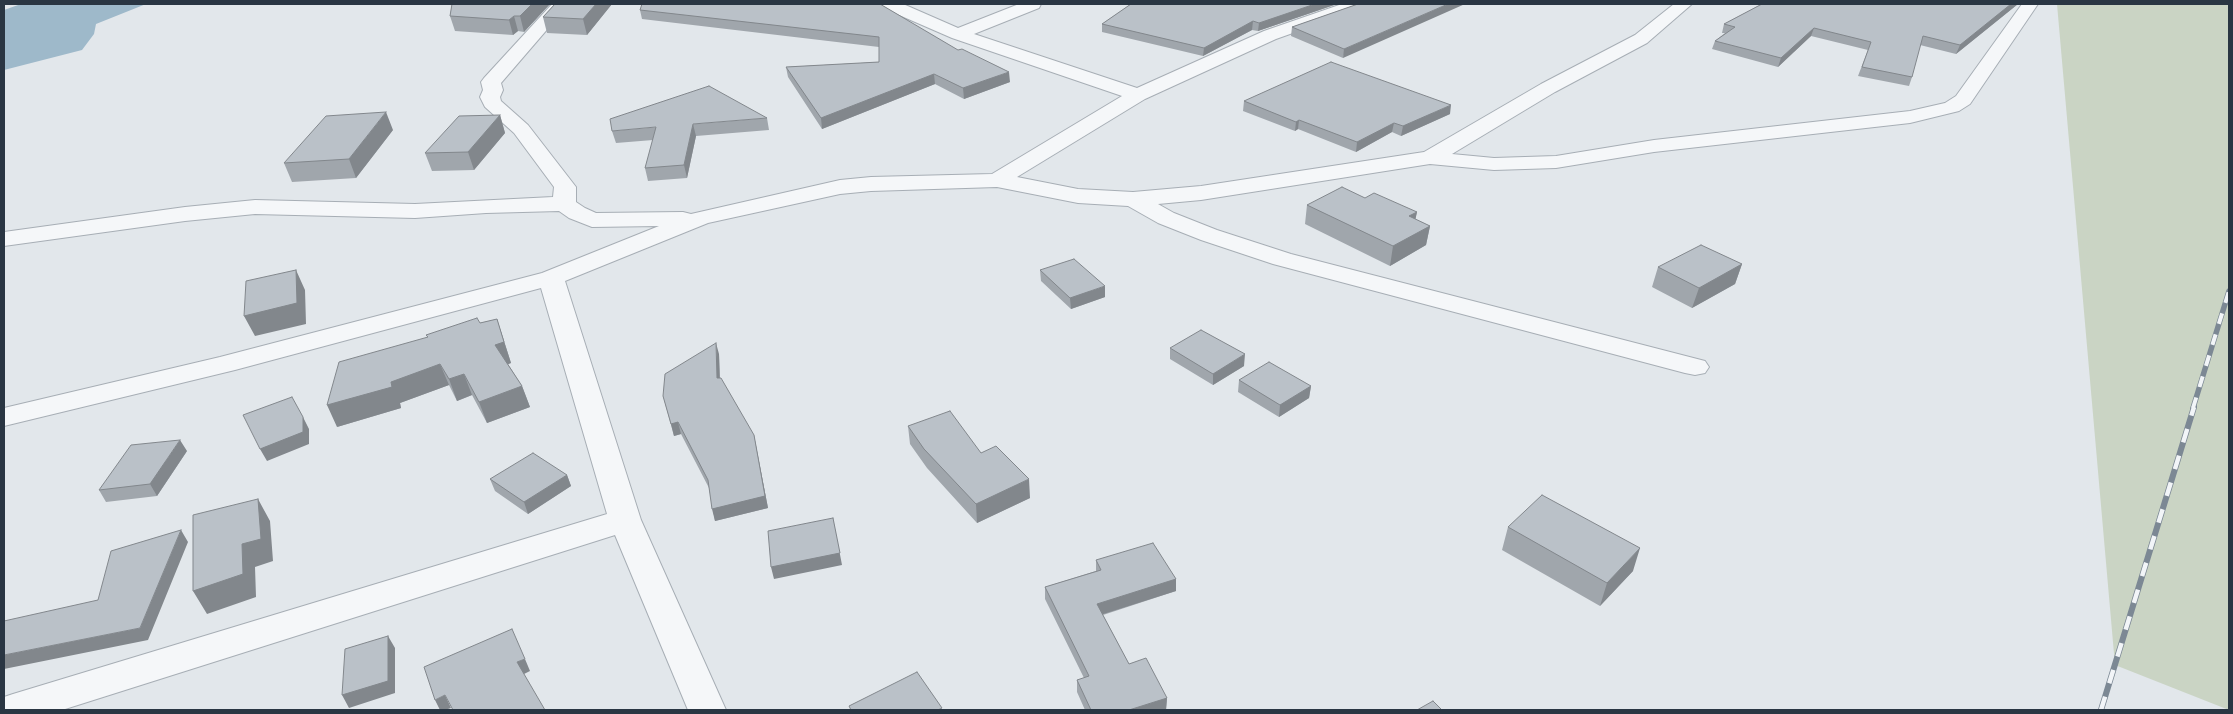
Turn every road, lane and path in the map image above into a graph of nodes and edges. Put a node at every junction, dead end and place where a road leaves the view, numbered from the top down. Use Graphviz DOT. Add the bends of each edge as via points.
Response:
graph roads {
  1 [pos="561,4"];
  2 [pos="890,4"];
  3 [pos="1033,4"];
  4 [pos="1357,4"];
  5 [pos="1684,4"];
  6 [pos="2030,4"];
  7 [pos="958,34"];
  8 [pos="1138,95"];
  9 [pos="1430,158"];
  10 [pos="997,180"];
  11 [pos="1133,199"];
  12 [pos="564,204"];
  13 [pos="701,218"];
  14 [pos="4,239"];
  15 [pos="551,278"];
  16 [pos="1695,367"];
  17 [pos="4,417"];
  18 [pos="625,520"];
  19 [pos="64,703"];
  20 [pos="13,710"];
  21 [pos="707,710"];
  1 -- 12 [label="street" via="491,82 493,90 490,97 492,103 521,130 565,187"];
  2 -- 7 [label="street"];
  3 -- 7 [label="street"];
  4 -- 8 [label="street" via="1270,35"];
  5 -- 9 [label="street" via="1641,39 1548,88"];
  6 -- 9 [label="street" via="1963,100 1910,117 1654,146 1556,162 1494,164"];
  7 -- 8 [label="street"];
  8 -- 10 [label="street"];
  9 -- 11 [label="street" via="1201,193"];
  10 -- 11 [label="street" via="1078,196"];
  10 -- 13 [label="street" via="840,187"];
  11 -- 16 [label="street" via="1166,218 1208,235 1282,258"];
  12 -- 13 [label="street" via="592,220"];
  12 -- 14 [label="street" via="415,211 255,207"];
  13 -- 15 [label="street"];
  15 -- 17 [label="street" via="225,364"];
  15 -- 18 [label="street"];
  18 -- 19 [label="street"];
  18 -- 21 [label="street"];
  19 -- 20 [label="street"];
}
